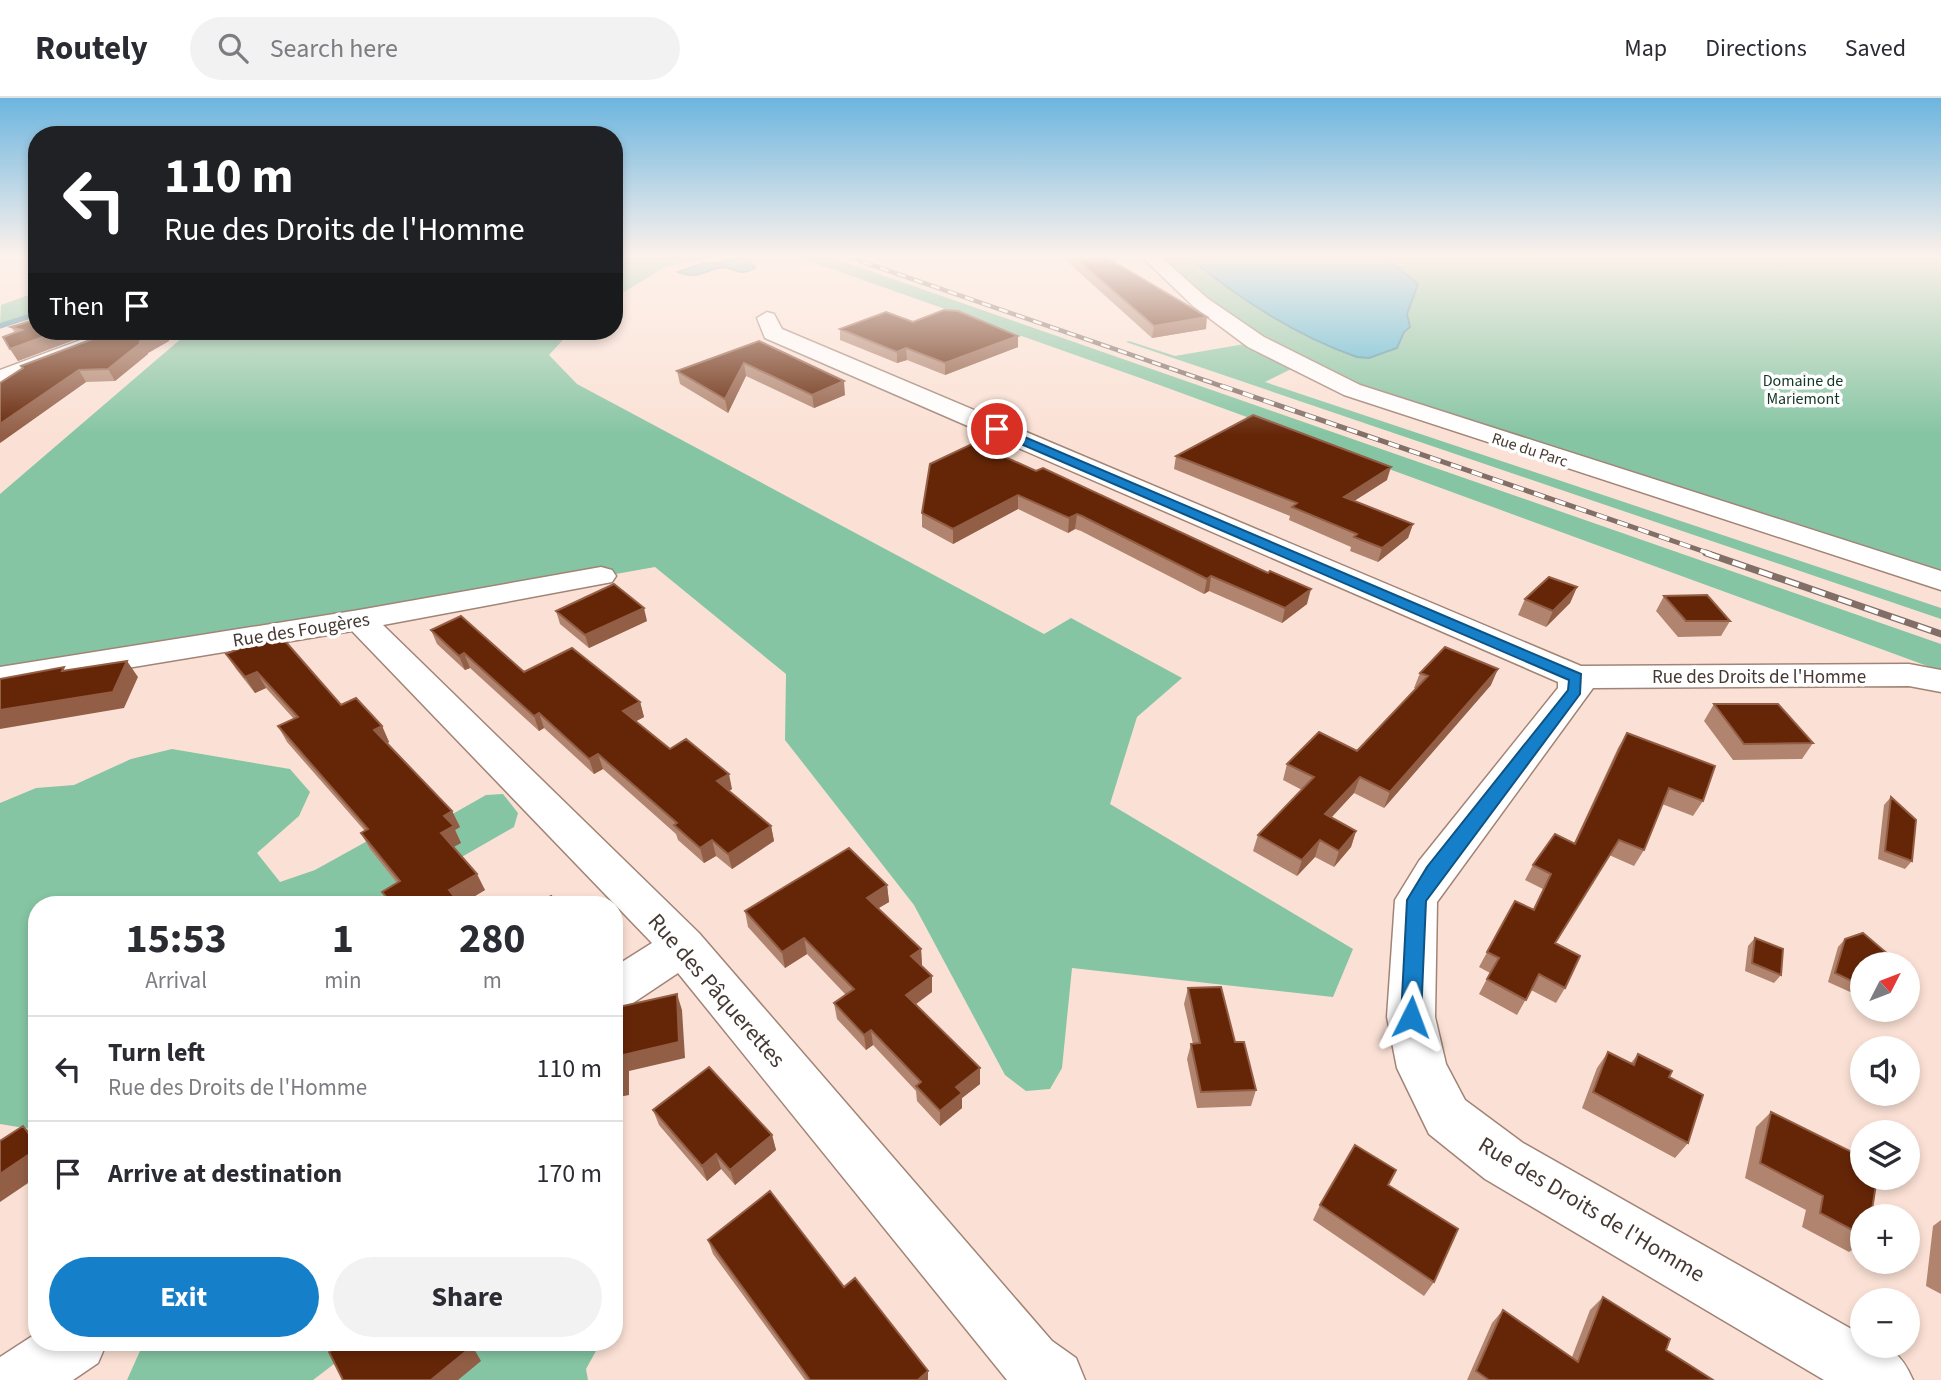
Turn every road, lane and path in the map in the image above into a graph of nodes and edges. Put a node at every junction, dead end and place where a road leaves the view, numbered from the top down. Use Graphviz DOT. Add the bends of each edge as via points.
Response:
graph roads {
  1 [pos="1219,316"];
  2 [pos="767,318"];
  3 [pos="99,340"];
  4 [pos="0,379"];
  5 [pos="601,576"];
  6 [pos="1941,581"];
  7 [pos="359,620"];
  8 [pos="1576,677"];
  9 [pos="0,678"];
  10 [pos="1941,681"];
  11 [pos="683,946"];
  12 [pos="623,985"];
  13 [pos="64,1351"];
  14 [pos="20,1380"];
  15 [pos="1054,1380"];
  16 [pos="1882,1380"];
  1 -- 6 [label="street, Rue du Parc" via="1256,342 1352,390"];
  2 -- 8 [label="street, Rue des Droits de l'Homme" via="773,333"];
  3 -- 4 [label="street"];
  5 -- 7 [label="street, Rue des Fougères"];
  7 -- 9 [label="street, Rue des Fougères"];
  7 -- 11 [label="street, Rue des Pâquerettes"];
  8 -- 10 [label="street, Rue des Droits de l'Homme" via="1909,675"];
  8 -- 16 [label="street, Rue des Droits de l'Homme" via="1575,691 1416,900 1411,1017 1422,1068 1447,1117 1504,1161"];
  11 -- 12 [label="street"];
  11 -- 15 [label="street, Rue des Pâquerettes" via="1031,1362"];
  13 -- 14 [label="street"];
}
